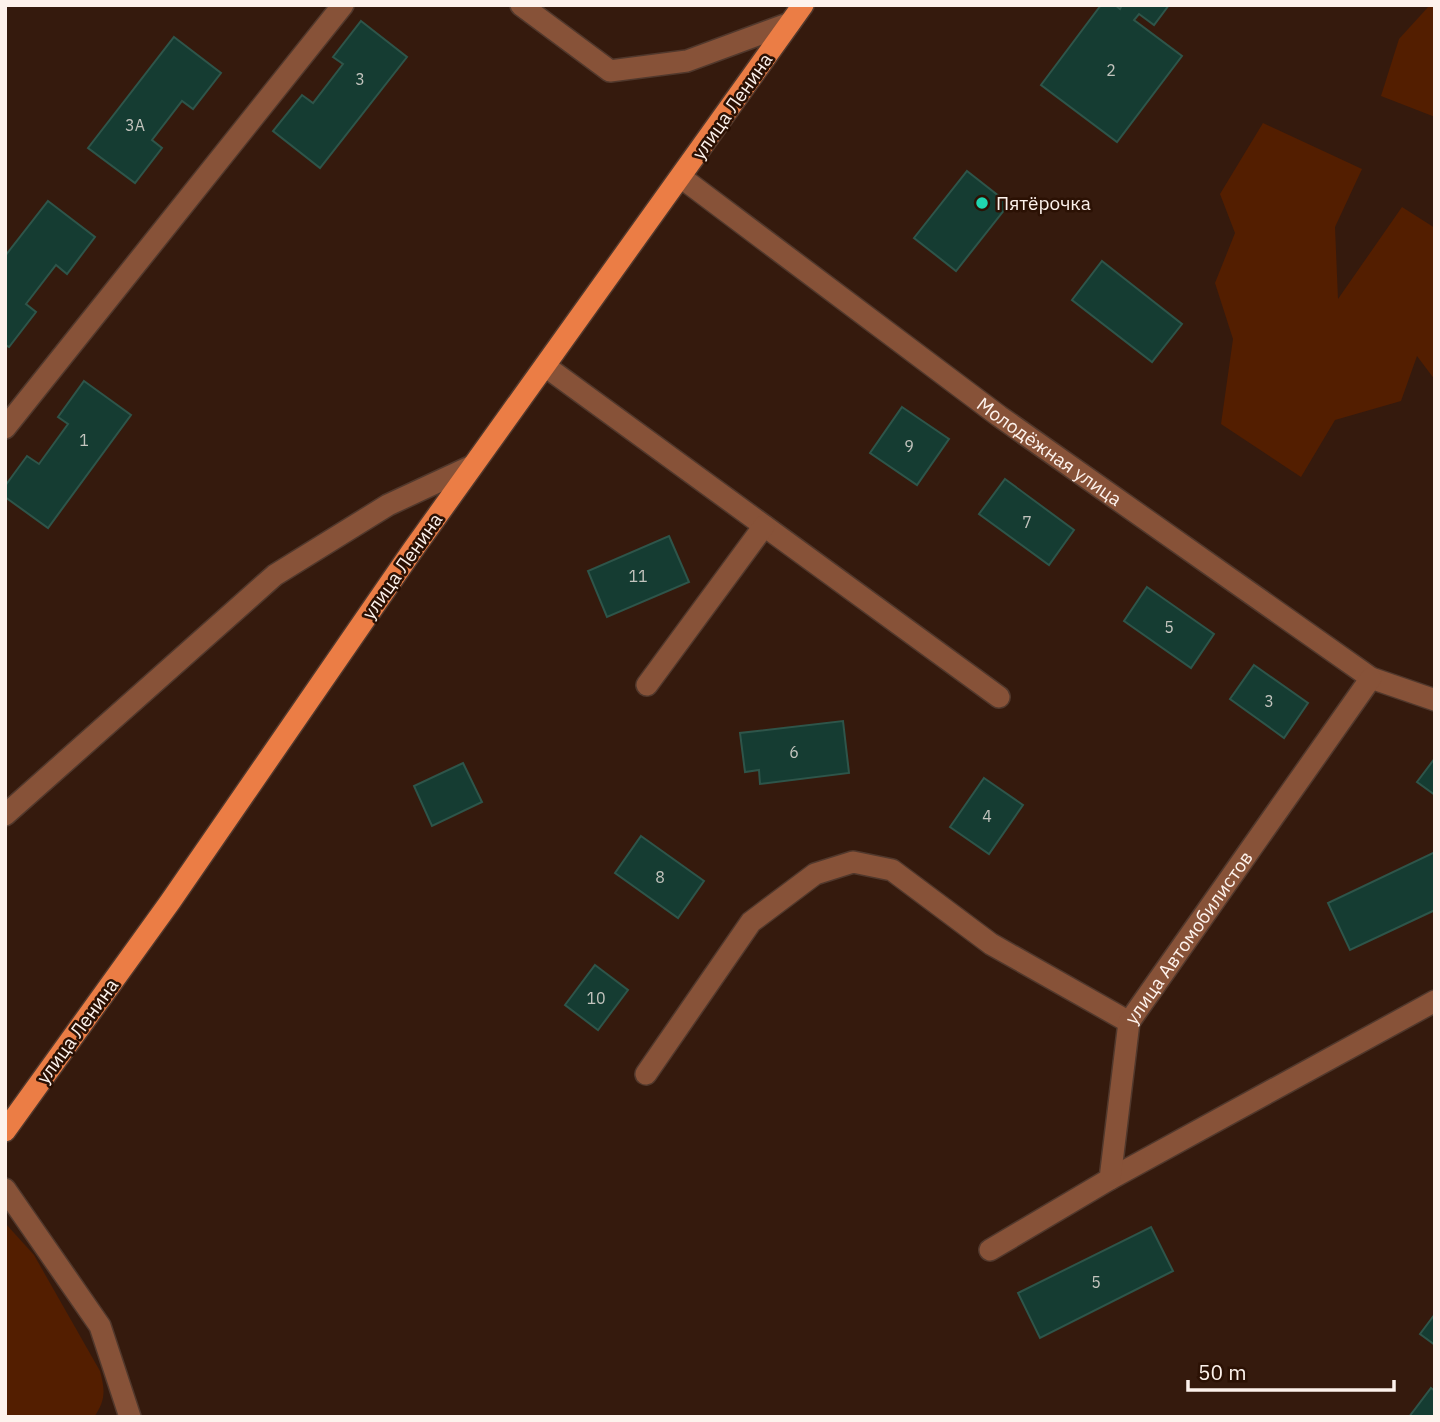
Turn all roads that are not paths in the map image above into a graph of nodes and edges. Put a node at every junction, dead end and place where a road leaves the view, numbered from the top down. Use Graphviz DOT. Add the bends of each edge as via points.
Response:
graph roads {
  1 [pos="344,5"];
  2 [pos="522,5"];
  3 [pos="803,5"];
  4 [pos="790,23"];
  5 [pos="682,178"];
  6 [pos="545,366"];
  7 [pos="5,428"];
  8 [pos="472,467"];
  9 [pos="764,526"];
  10 [pos="1371,678"];
  11 [pos="647,685"];
  12 [pos="999,697"];
  13 [pos="1435,699"];
  14 [pos="5,815"];
  15 [pos="1435,1000"];
  16 [pos="1129,1022"];
  17 [pos="646,1074"];
  18 [pos="5,1131"];
  19 [pos="1110,1179"];
  20 [pos="5,1189"];
  21 [pos="990,1250"];
  22 [pos="130,1417"];
  1 -- 7 [label="street"];
  2 -- 4 [label="street" via="611,71 687,61"];
  3 -- 4 [label="main road, улица Ленина"];
  4 -- 5 [label="main road, улица Ленина"];
  5 -- 6 [label="main road, улица Ленина"];
  5 -- 10 [label="street, Молодёжная улица" via="999,416"];
  6 -- 8 [label="main road, улица Ленина"];
  6 -- 9 [label="street"];
  8 -- 14 [label="street" via="388,505 275,575"];
  8 -- 18 [label="main road, улица Ленина"];
  9 -- 11 [label="street"];
  9 -- 12 [label="street"];
  10 -- 13 [label="street, Молодёжная улица"];
  10 -- 16 [label="street, улица Автомобилистов"];
  15 -- 19 [label="street"];
  16 -- 17 [label="street" via="991,944 892,870 853,862 816,874 751,922"];
  16 -- 19 [label="street, улица Автомобилистов"];
  19 -- 21 [label="street"];
  20 -- 22 [label="street" via="100,1326"];
}
